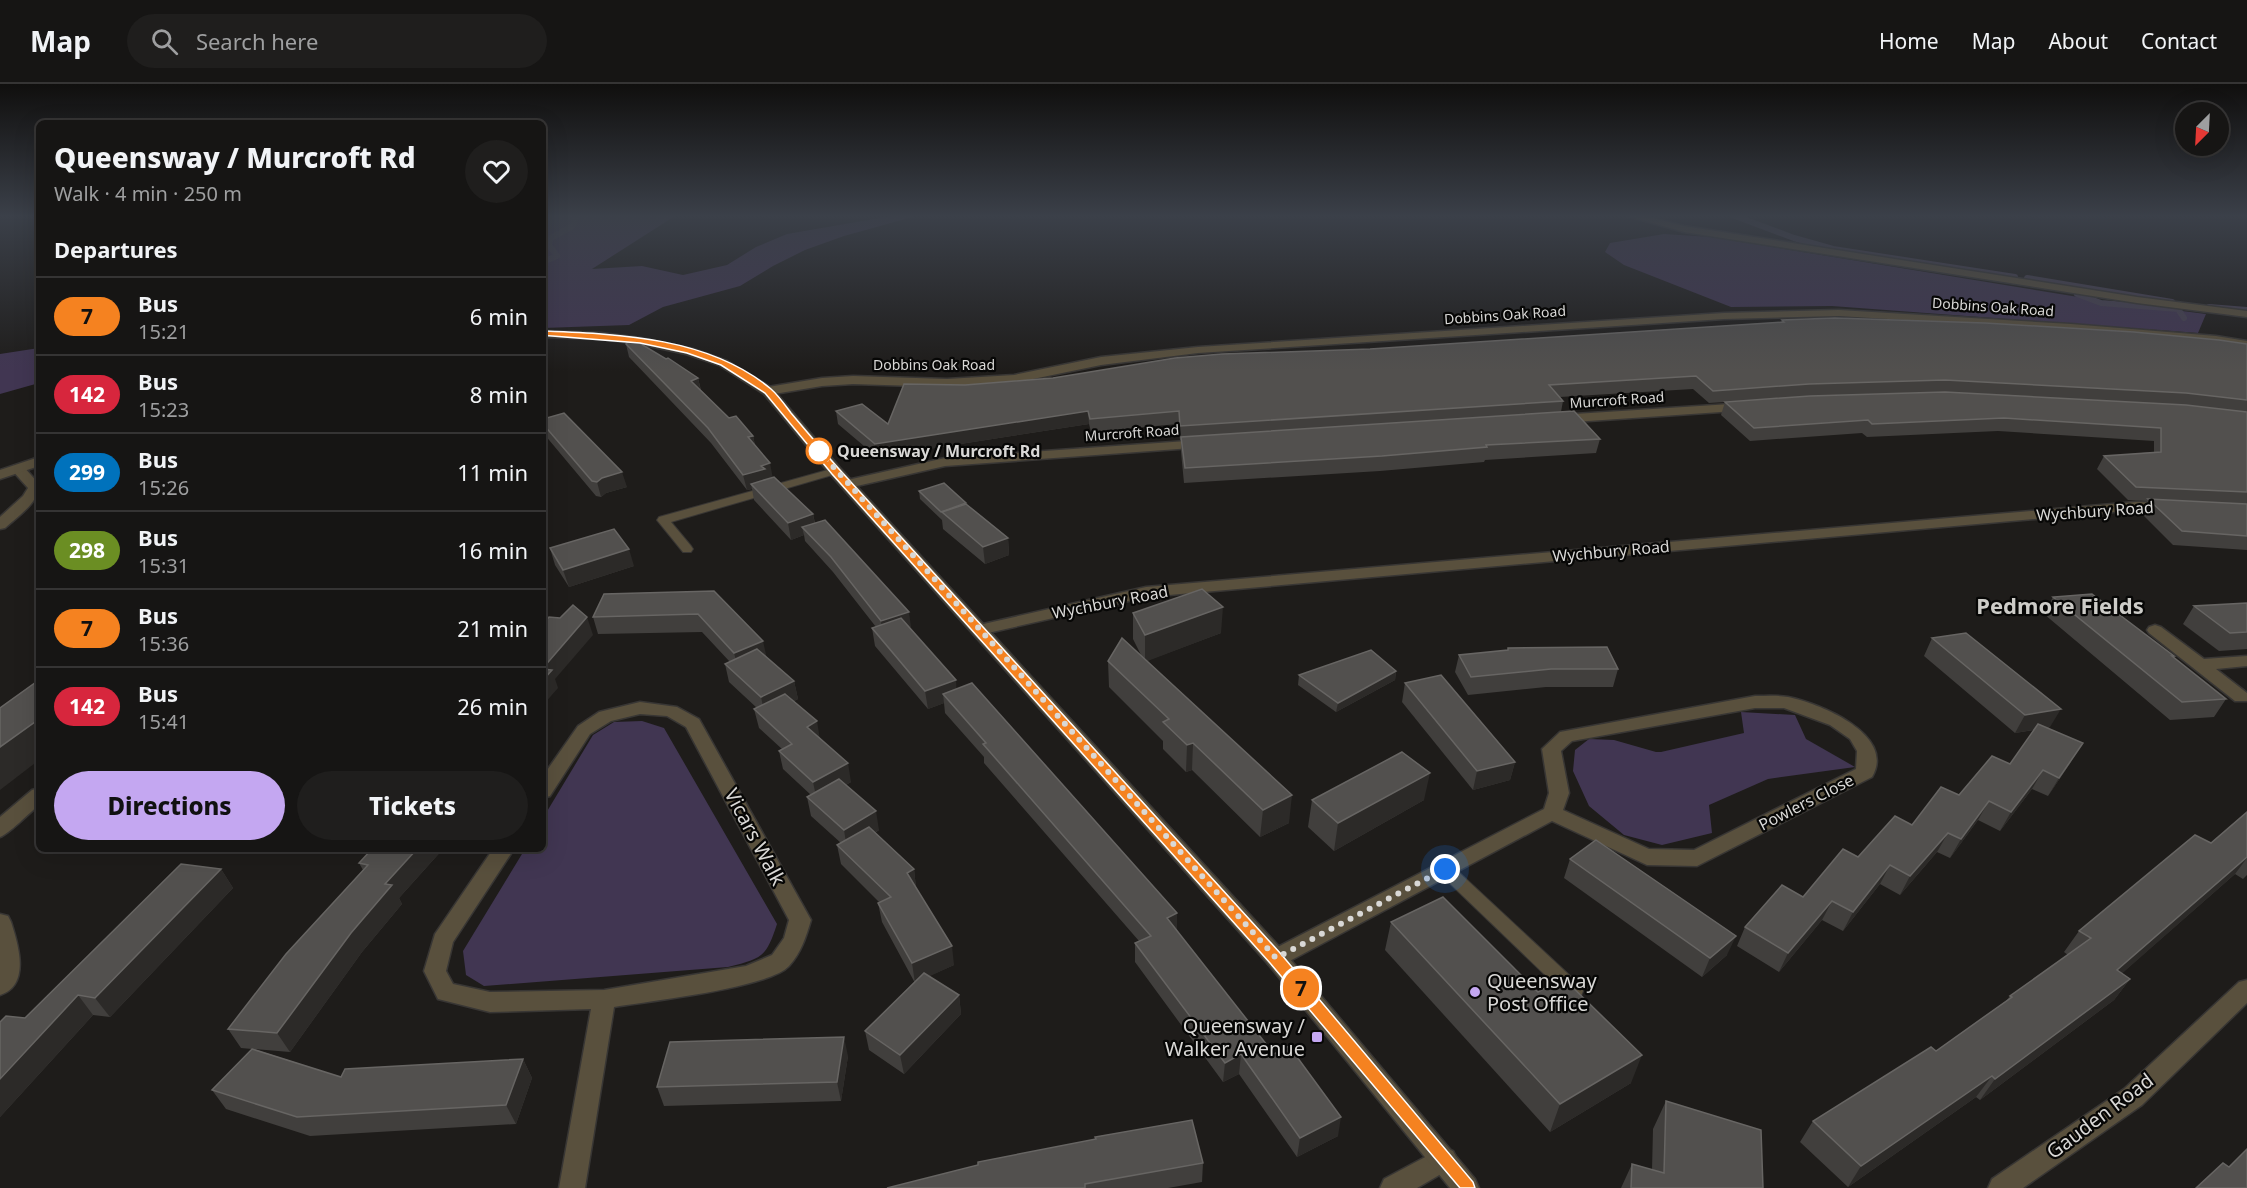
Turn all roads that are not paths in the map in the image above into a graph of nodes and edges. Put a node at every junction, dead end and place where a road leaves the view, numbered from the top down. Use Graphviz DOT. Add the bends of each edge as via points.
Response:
graph roads {
  1 [pos="1924,268"];
  2 [pos="2247,314"];
  3 [pos="546,334"];
  4 [pos="2247,344"];
  5 [pos="768,391"];
  6 [pos="1757,406"];
  7 [pos="1542,420"];
  8 [pos="1219,442"];
  9 [pos="36,462"];
  10 [pos="18,469"];
  11 [pos="0,475"];
  12 [pos="841,478"];
  13 [pos="2177,507"];
  14 [pos="0,525"];
  15 [pos="687,549"];
  16 [pos="979,630"];
  17 [pos="2155,630"];
  18 [pos="2247,662"];
  19 [pos="2200,664"];
  20 [pos="2241,697"];
  21 [pos="546,787"];
  22 [pos="36,797"];
  23 [pos="1552,813"];
  24 [pos="0,830"];
  25 [pos="502,852"];
  26 [pos="1445,869"];
  27 [pos="0,922"];
  28 [pos="1276,958"];
  29 [pos="0,986"];
  30 [pos="2247,989"];
  31 [pos="604,999"];
  32 [pos="1591,1007"];
  33 [pos="1444,1159"];
  34 [pos="572,1188"];
  35 [pos="1393,1188"];
  36 [pos="1466,1188"];
  37 [pos="2001,1188"];
  1 -- 2 [label="street"];
  3 -- 5 [label="street" via="602,336 689,351 723,363"];
  4 -- 5 [label="street, Dobbins Oak Road" via="2071,327 1839,313 1724,316 1198,350 1101,361 1014,379 947,383 853,380"];
  5 -- 12 [label="street"];
  6 -- 7 [label="street, Murcroft Road"];
  8 -- 12 [label="street, Murcroft Road" via="945,462"];
  9 -- 10 [label="street"];
  10 -- 11 [label="street"];
  10 -- 14 [label="street" via="35,488"];
  12 -- 15 [label="lane" via="663,520"];
  12 -- 16 [label="street"];
  13 -- 16 [label="street, Wychbury Road" via="2136,506 1146,592"];
  16 -- 28 [label="street"];
  17 -- 19 [label="street"];
  18 -- 19 [label="street"];
  19 -- 20 [label="street"];
  21 -- 31 [label="street, Vicars Walk" via="584,730 605,716 640,708 671,711 693,723 800,920 794,941 780,961 749,975"];
  22 -- 24 [label="street"];
  23 -- 23 [label="street, Powlers Close" via="1558,793 1551,749 1566,736 1755,702 1785,702 1836,721 1857,735 1866,751 1865,772 1697,858 1647,857"];
  23 -- 26 [label="street"];
  25 -- 31 [label="street, Vicars Walk" via="443,940 435,971 446,992 490,1002"];
  26 -- 28 [label="street"];
  26 -- 32 [label="lane"];
  27 -- 29 [label="street" via="10,958"];
  28 -- 33 [label="street"];
  30 -- 37 [label="street, Gauden Road" via="2133,1097"];
  31 -- 34 [label="street"];
  33 -- 35 [label="street"];
  33 -- 36 [label="street"];
}
